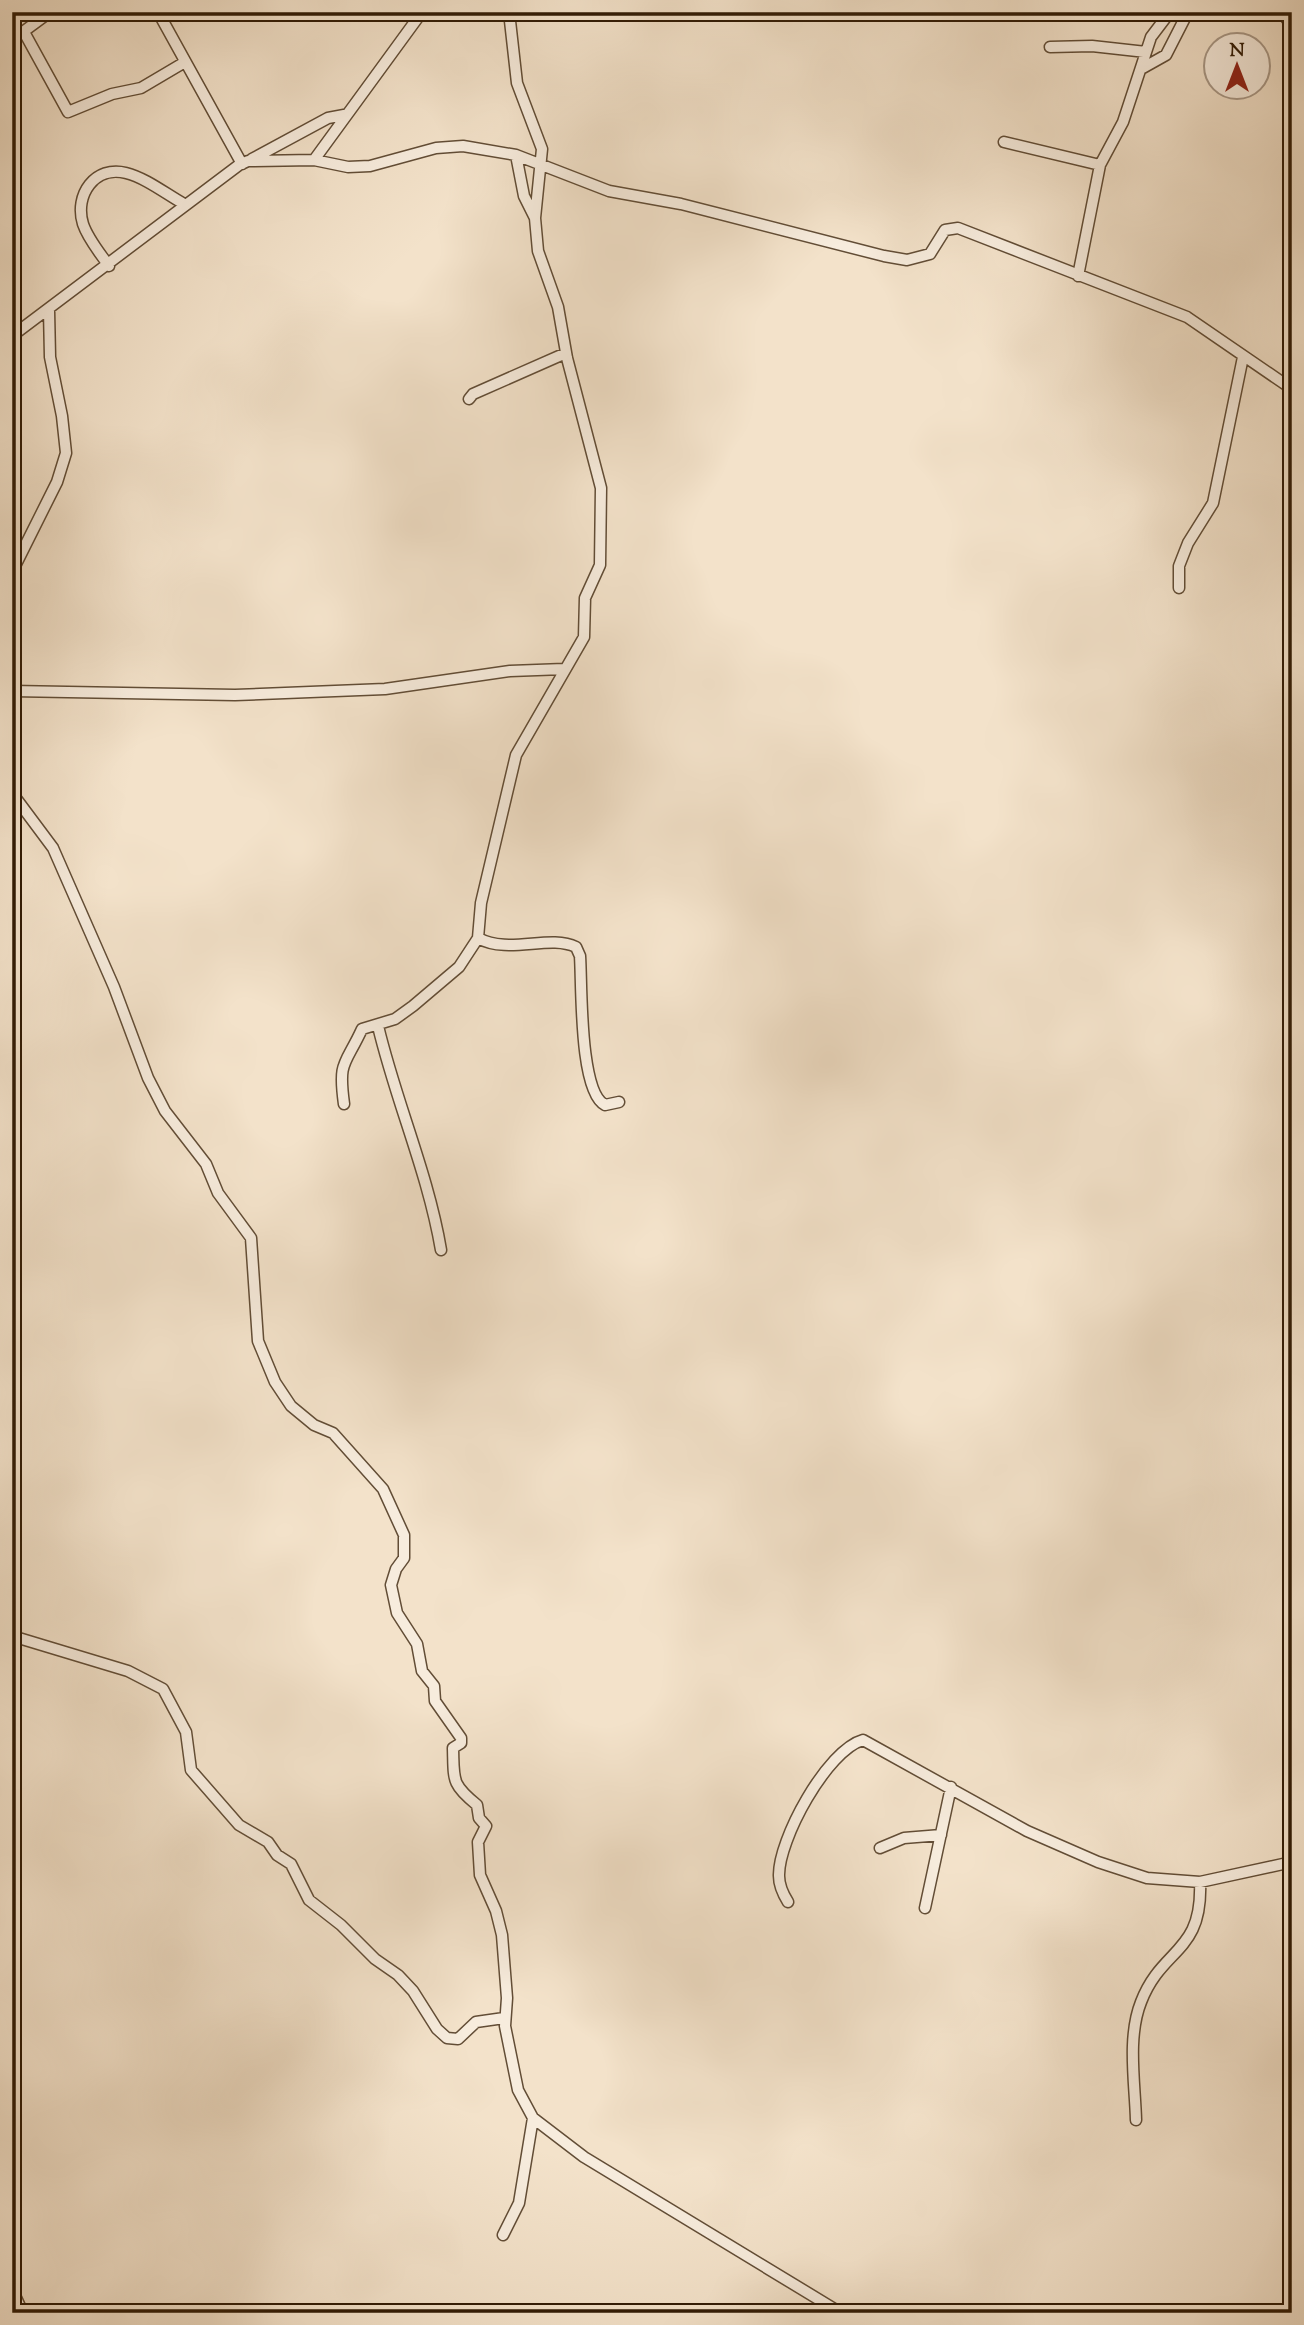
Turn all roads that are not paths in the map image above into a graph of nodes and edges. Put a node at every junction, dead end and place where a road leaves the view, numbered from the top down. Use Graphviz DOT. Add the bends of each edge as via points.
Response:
graph roads {
  1 [pos="158,12"];
  2 [pos="422,12"];
  3 [pos="509,12"];
  4 [pos="1170,12"];
  5 [pos="1188,12"];
  6 [pos="1282,12"];
  7 [pos="48,13"];
  8 [pos="1292,27"];
  9 [pos="24,32"];
  10 [pos="12,40"];
  11 [pos="1050,47"];
  12 [pos="1146,52"];
  13 [pos="185,62"];
  14 [pos="1141,69"];
  15 [pos="344,115"];
  16 [pos="1004,142"];
  17 [pos="516,155"];
  18 [pos="314,160"];
  19 [pos="245,163"];
  20 [pos="541,163"];
  21 [pos="1100,165"];
  22 [pos="184,204"];
  23 [pos="535,218"];
  24 [pos="109,266"];
  25 [pos="1078,276"];
  26 [pos="49,310"];
  27 [pos="12,336"];
  28 [pos="566,353"];
  29 [pos="1242,356"];
  30 [pos="1292,389"];
  31 [pos="469,399"];
  32 [pos="12,572"];
  33 [pos="1180,588"];
  34 [pos="564,668"];
  35 [pos="12,691"];
  36 [pos="12,793"];
  37 [pos="478,938"];
  38 [pos="378,1026"];
  39 [pos="619,1102"];
  40 [pos="344,1104"];
  41 [pos="441,1250"];
  42 [pos="12,1636"];
  43 [pos="951,1787"];
  44 [pos="941,1835"];
  45 [pos="880,1848"];
  46 [pos="1292,1862"];
  47 [pos="1200,1882"];
  48 [pos="788,1902"];
  49 [pos="925,1909"];
  50 [pos="503,2018"];
  51 [pos="533,2118"];
  52 [pos="1136,2120"];
  53 [pos="503,2235"];
  54 [pos="12,2288"];
  55 [pos="23,2313"];
  56 [pos="841,2313"];
  1 -- 13 [label="street"];
  2 -- 15 [label="street"];
  3 -- 20 [label="street" via="515,73 540,140"];
  4 -- 12 [label="street" via="1154,31"];
  5 -- 14 [label="street" via="1166,55"];
  6 -- 8 [label="street"];
  7 -- 9 [label="street"];
  9 -- 10 [label="street"];
  9 -- 13 [label="street" via="68,112 141,88"];
  11 -- 12 [label="street"];
  12 -- 14 [label="street"];
  13 -- 19 [label="street"];
  14 -- 21 [label="street" via="1123,122"];
  15 -- 18 [label="street"];
  15 -- 19 [label="street" via="328,118"];
  16 -- 21 [label="street"];
  17 -- 18 [label="street" via="463,146 436,148 370,166"];
  17 -- 20 [label="street"];
  17 -- 23 [label="street" via="524,196"];
  18 -- 19 [label="street"];
  19 -- 22 [label="street"];
  20 -- 23 [label="street"];
  20 -- 25 [label="street" via="609,191 681,204 884,256 919,259 930,254 945,230 958,228"];
  21 -- 25 [label="street"];
  22 -- 24 [label="street"];
  22 -- 24 [label="street" via="126,173 97,175 88,186 81,214 88,236"];
  23 -- 28 [label="street" via="541,264 558,307"];
  24 -- 26 [label="street"];
  25 -- 29 [label="street" via="1178,313"];
  26 -- 27 [label="street"];
  26 -- 32 [label="street" via="50,357 65,460"];
  28 -- 31 [label="street"];
  28 -- 34 [label="street" via="601,488 603,515 600,565 584,605 584,637"];
  29 -- 30 [label="street"];
  29 -- 33 [label="street" via="1215,496 1179,566"];
  34 -- 35 [label="street" via="385,689 235,695"];
  34 -- 37 [label="street" via="516,755 481,903"];
  36 -- 50 [label="street" via="53,848 165,1111 206,1164 218,1193 251,1238 257,1335 275,1382 297,1412 333,1433 371,1473 402,1529 404,1558 392,1597 398,1617 417,1644 422,1671 434,1685 435,1701 461,1738 453,1748 454,1782 478,1806 486,1826 478,1842 480,1875 502,1935 507,1998"];
  37 -- 38 [label="street" via="441,984 404,1013"];
  37 -- 39 [label="street" via="498,945 576,947 586,1065 598,1100 605,1105"];
  38 -- 40 [label="street" via="362,1029 342,1062"];
  38 -- 41 [label="street" via="425,1178"];
  42 -- 50 [label="street" via="157,1684 166,1692 186,1732 191,1770 239,1825 268,1842 291,1864 309,1900 398,1975 437,2029 447,2038 458,2039 476,2022"];
  43 -- 44 [label="street"];
  43 -- 47 [label="street" via="1027,1831 1098,1861 1160,1881"];
  43 -- 48 [label="street" via="868,1741 855,1742 822,1777 791,1830 779,1877"];
  44 -- 45 [label="street" via="904,1838"];
  44 -- 49 [label="street"];
  46 -- 47 [label="street"];
  47 -- 52 [label="street" via="1200,1916 1195,1928 1153,1979 1138,2008"];
  50 -- 51 [label="street" via="518,2090"];
  51 -- 53 [label="street" via="519,2203"];
  51 -- 56 [label="street" via="584,2157"];
  54 -- 55 [label="street"];
}
